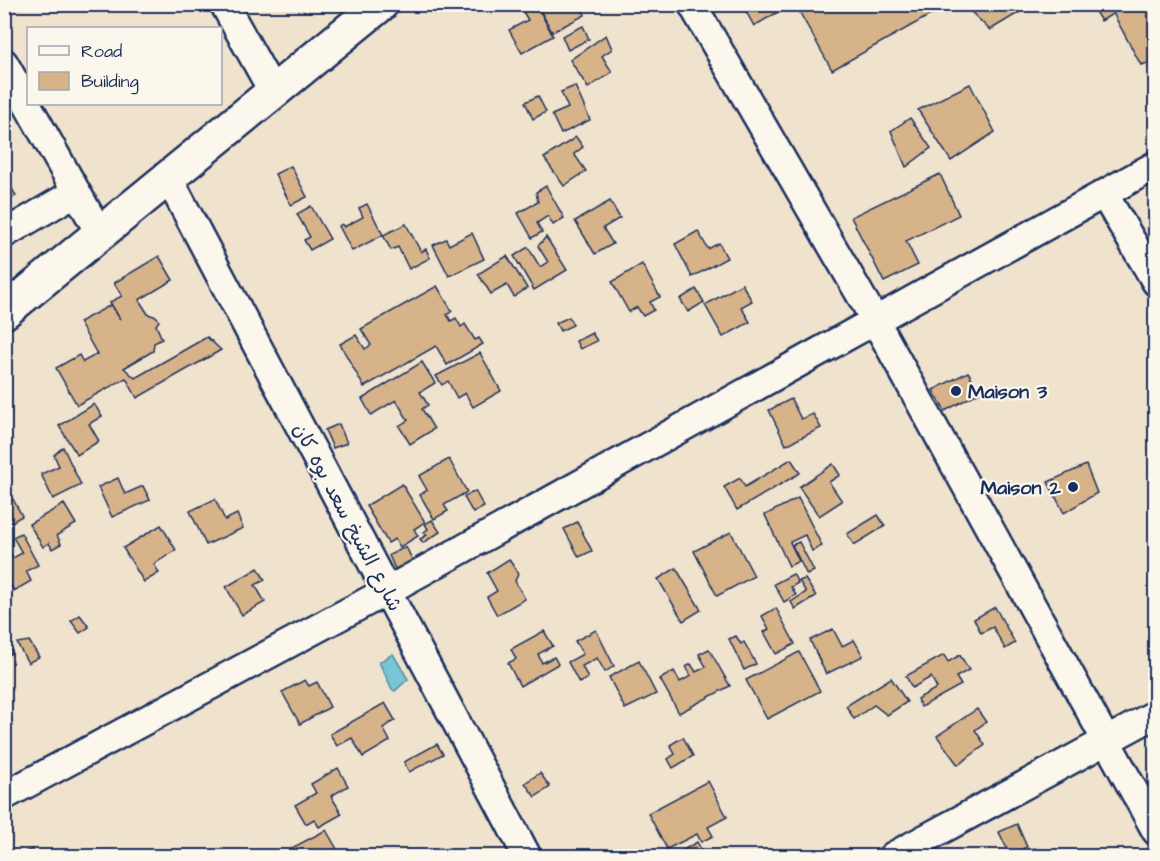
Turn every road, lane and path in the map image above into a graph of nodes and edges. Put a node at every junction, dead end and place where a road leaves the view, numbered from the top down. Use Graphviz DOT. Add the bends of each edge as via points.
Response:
graph roads {
  1 [pos="224,4"];
  2 [pos="381,4"];
  3 [pos="692,4"];
  4 [pos="4,63"];
  5 [pos="273,92"];
  6 [pos="27,104"];
  7 [pos="27,105"];
  8 [pos="1155,165"];
  9 [pos="168,177"];
  10 [pos="76,192"];
  11 [pos="1104,194"];
  12 [pos="4,234"];
  13 [pos="99,234"];
  14 [pos="1155,282"];
  15 [pos="4,312"];
  16 [pos="876,322"];
  17 [pos="387,591"];
  18 [pos="1155,714"];
  19 [pos="1107,741"];
  20 [pos="4,796"];
  21 [pos="1155,831"];
  22 [pos="527,856"];
  23 [pos="893,856"];
  1 -- 5 [label="street"];
  2 -- 5 [label="street"];
  3 -- 16 [label="street"];
  4 -- 6 [label="street"];
  5 -- 9 [label="street"];
  7 -- 10 [label="street"];
  8 -- 11 [label="street"];
  9 -- 13 [label="street"];
  9 -- 17 [label="street, شارع الشيخ سعد بوه كان"];
  10 -- 12 [label="street"];
  10 -- 13 [label="street"];
  11 -- 14 [label="street"];
  11 -- 16 [label="street"];
  13 -- 15 [label="street"];
  16 -- 17 [label="street"];
  16 -- 19 [label="street"];
  17 -- 20 [label="street"];
  17 -- 22 [label="street, شارع الشيخ سعد بوه كان"];
  18 -- 19 [label="street"];
  19 -- 21 [label="street"];
  19 -- 23 [label="street"];
}
